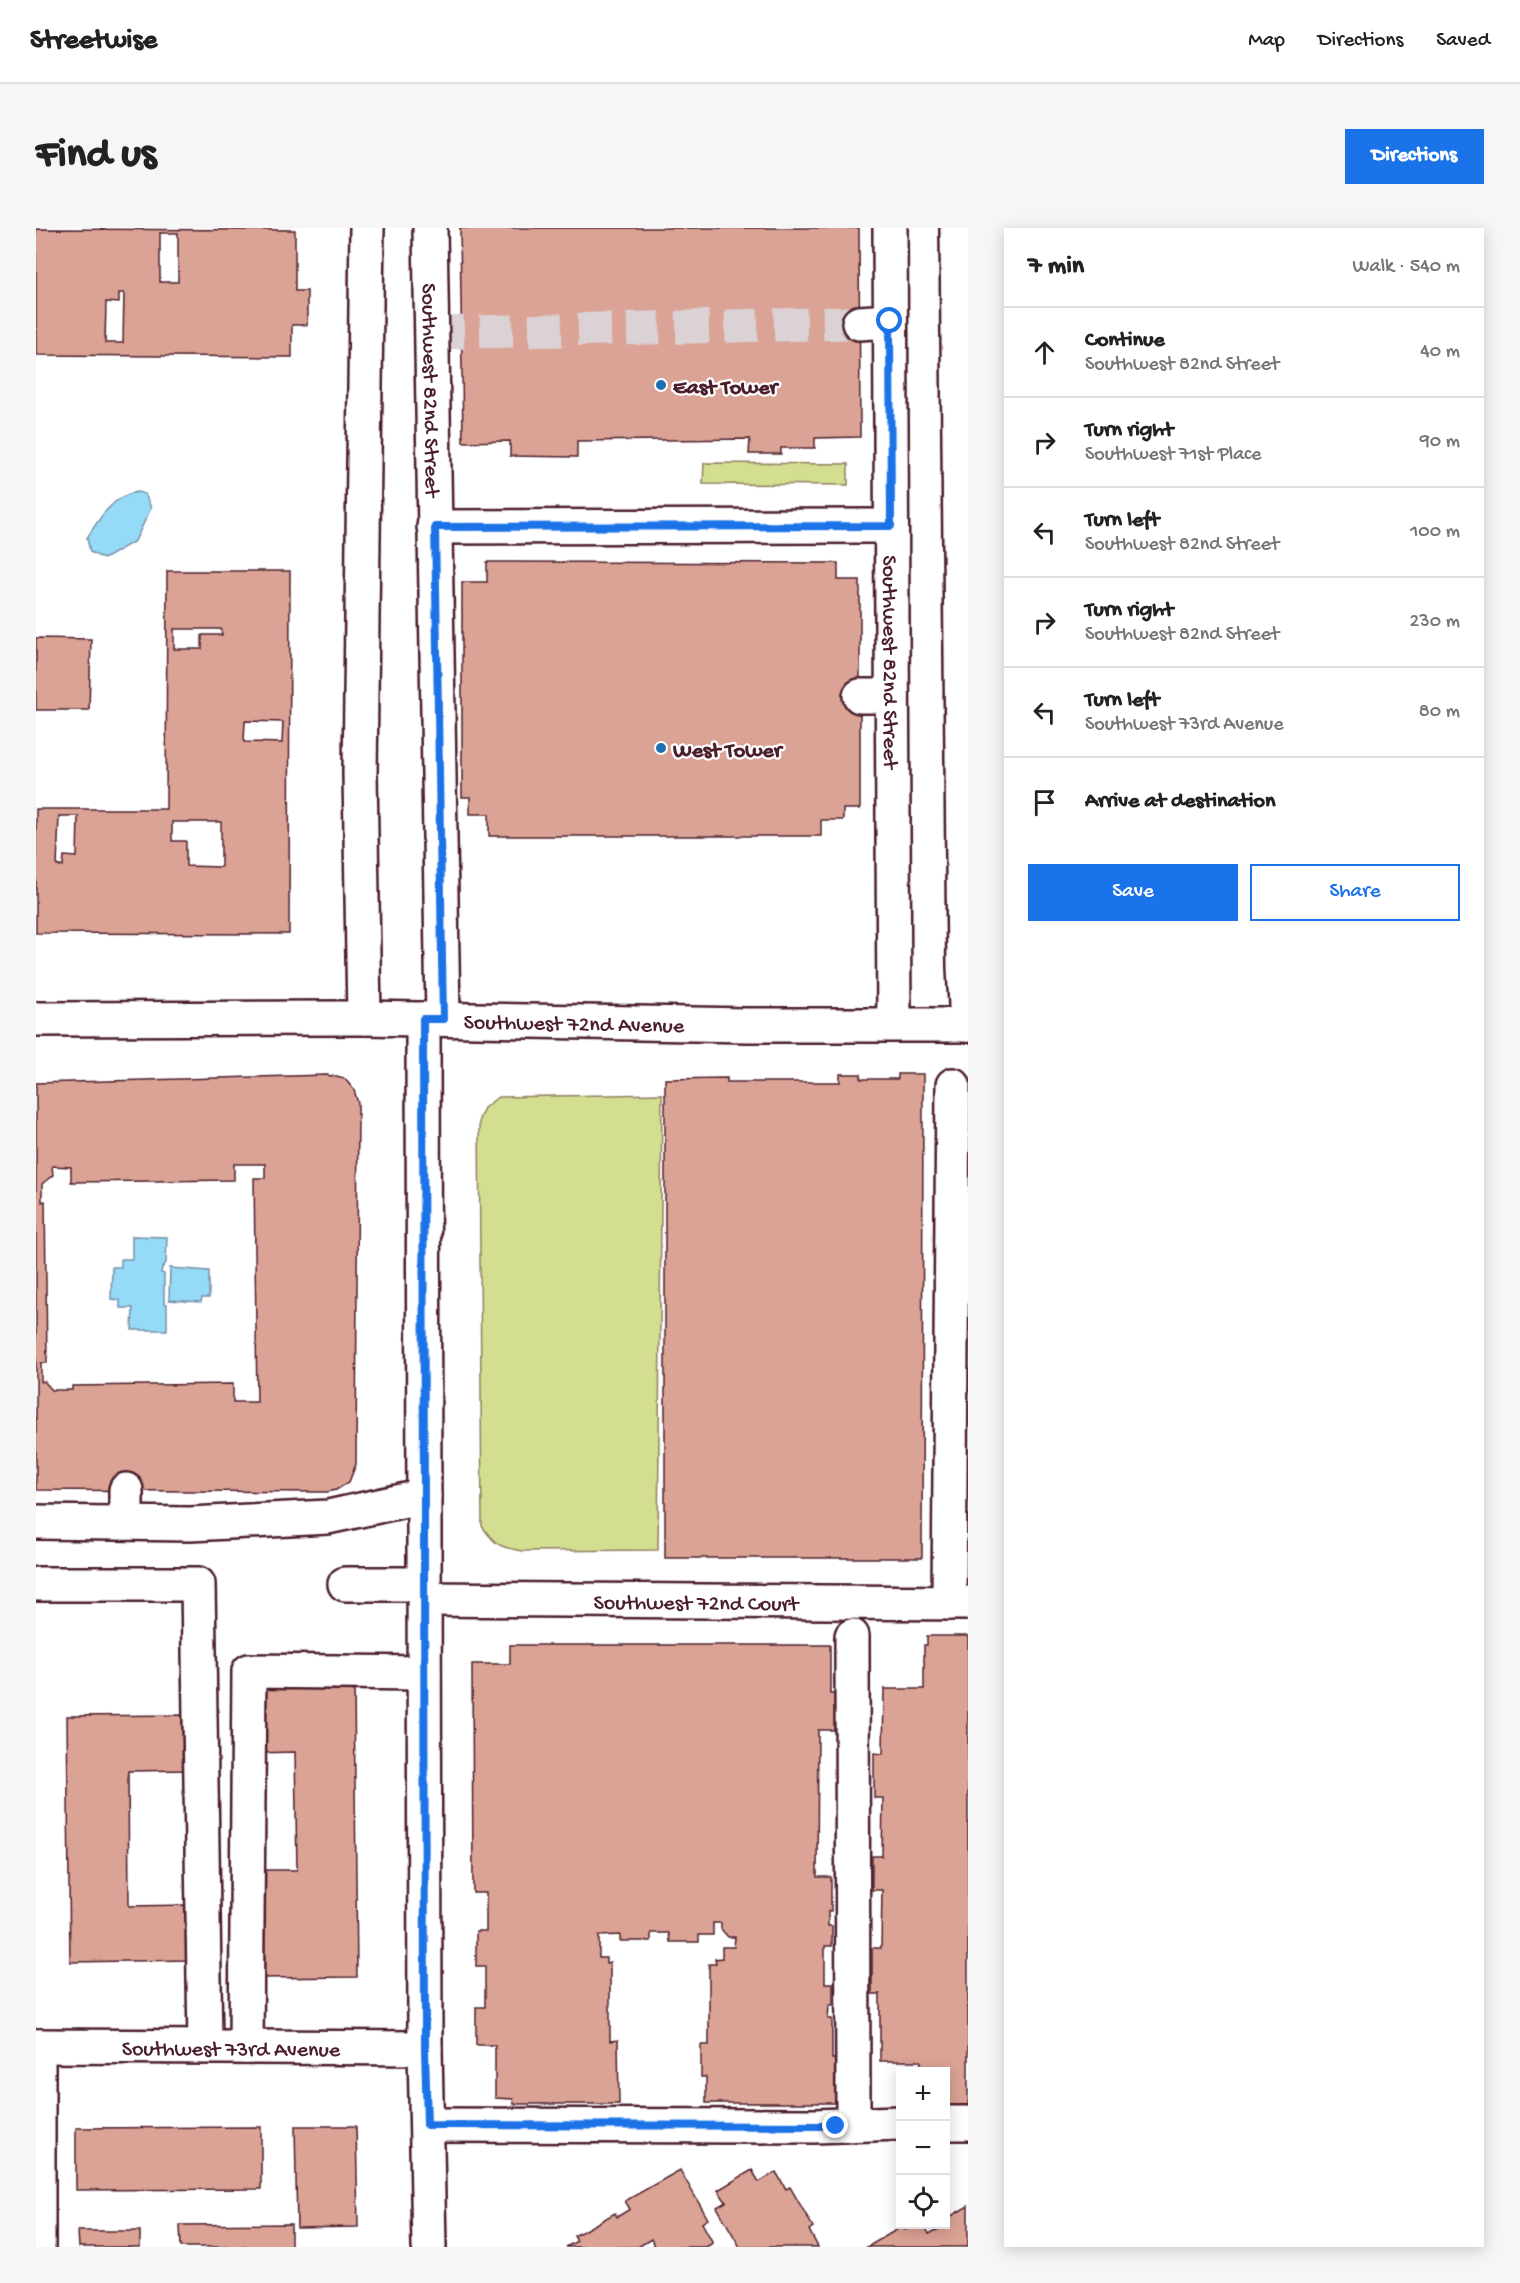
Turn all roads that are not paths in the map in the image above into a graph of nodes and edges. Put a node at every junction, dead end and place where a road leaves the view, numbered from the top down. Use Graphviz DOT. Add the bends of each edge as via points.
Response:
graph roads {
  1 [pos="368,228"];
  2 [pos="430,228"];
  3 [pos="890,228"];
  4 [pos="957,228"];
  5 [pos="891,526"];
  6 [pos="435,527"];
  7 [pos="860,696"];
  8 [pos="892,696"];
  9 [pos="966,763"];
  10 [pos="364,1018"];
  11 [pos="36,1019"];
  12 [pos="433,1019"];
  13 [pos="894,1024"];
  14 [pos="968,1025"];
  15 [pos="953,1085"];
  16 [pos="126,1490"];
  17 [pos="424,1496"];
  18 [pos="36,1522"];
  19 [pos="126,1523"];
  20 [pos="38,1584"];
  21 [pos="345,1584"];
  22 [pos="424,1592"];
  23 [pos="958,1603"];
  24 [pos="852,1636"];
  25 [pos="424,1673"];
  26 [pos="37,2046"];
  27 [pos="205,2046"];
  28 [pos="246,2047"];
  29 [pos="425,2048"];
  30 [pos="853,2108"];
  31 [pos="896,2122"];
  32 [pos="950,2122"];
  33 [pos="968,2123"];
  34 [pos="427,2125"];
  35 [pos="38,2247"];
  36 [pos="429,2247"];
  1 -- 10 [label="street" via="360,773"];
  2 -- 6 [label="street, Southwest 82nd Street"];
  3 -- 5 [label="street, Southwest 82nd Street" via="875,322"];
  4 -- 9 [label="street"];
  5 -- 6 [label="street"];
  5 -- 8 [label="street, Southwest 82nd Street"];
  6 -- 12 [label="street, Southwest 82nd Street" via="450,698"];
  7 -- 8 [label="street"];
  8 -- 13 [label="street, Southwest 82nd Street"];
  9 -- 14 [label="street" via="964,967"];
  10 -- 11 [label="street, Southwest 72nd Avenue"];
  10 -- 12 [label="street, Southwest 72nd Avenue"];
  12 -- 13 [label="street, Southwest 72nd Avenue"];
  12 -- 17 [label="street, Southwest 82nd Street"];
  13 -- 14 [label="street, Southwest 72nd Avenue"];
  15 -- 23 [label="street"];
  16 -- 19 [label="street"];
  17 -- 19 [label="street" via="328,1517 231,1523"];
  17 -- 22 [label="street, Southwest 82nd Street"];
  18 -- 19 [label="street"];
  20 -- 27 [label="street" via="198,1584"];
  21 -- 22 [label="street, Southwest 72nd Court"];
  22 -- 23 [label="street, Southwest 72nd Court"];
  22 -- 25 [label="street, Southwest 82nd Street"];
  24 -- 30 [label="street"];
  25 -- 28 [label="street" via="249,1671"];
  25 -- 29 [label="street, Southwest 82nd Street"];
  26 -- 27 [label="street, Southwest 73rd Avenue"];
  26 -- 35 [label="street"];
  27 -- 28 [label="street, Southwest 73rd Avenue"];
  28 -- 29 [label="street, Southwest 73rd Avenue"];
  29 -- 34 [label="street, Southwest 82nd Street"];
  31 -- 34 [label="street" via="814,2126"];
  32 -- 33 [label="street"];
  34 -- 36 [label="street, Southwest 82nd Street"];
}
